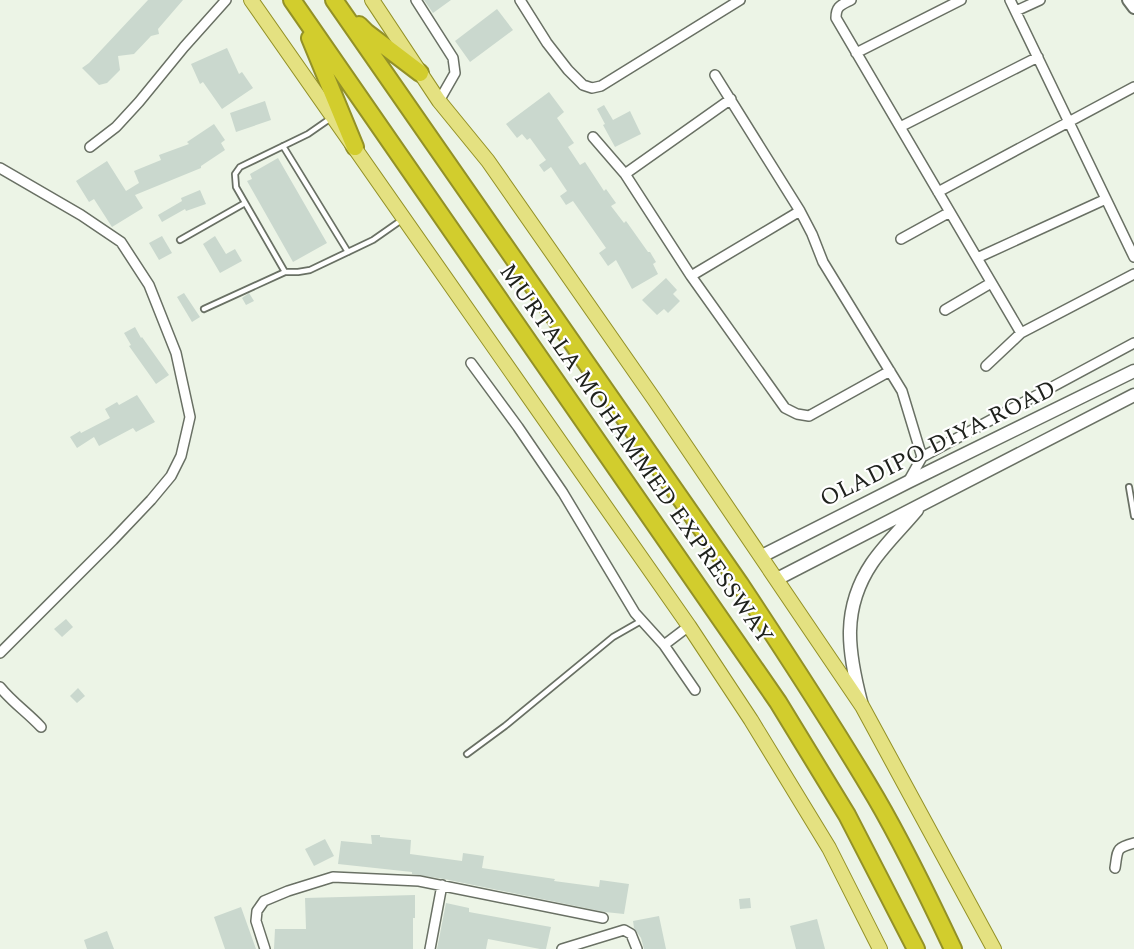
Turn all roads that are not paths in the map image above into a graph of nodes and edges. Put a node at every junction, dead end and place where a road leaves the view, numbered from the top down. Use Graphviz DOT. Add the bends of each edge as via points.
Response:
graph roads {
  1 [pos="226,0"];
  2 [pos="251,0"];
  3 [pos="334,0"];
  4 [pos="372,0"];
  5 [pos="416,0"];
  6 [pos="520,0"];
  7 [pos="740,0"];
  8 [pos="851,0"];
  9 [pos="961,0"];
  10 [pos="1010,0"];
  11 [pos="1040,0"];
  12 [pos="1128,0"];
  13 [pos="295,3"];
  14 [pos="1134,8"];
  15 [pos="1016,11"];
  16 [pos="856,53"];
  17 [pos="1038,57"];
  18 [pos="420,73"];
  19 [pos="715,75"];
  20 [pos="1134,87"];
  21 [pos="731,99"];
  22 [pos="440,101"];
  23 [pos="333,117"];
  24 [pos="1069,122"];
  25 [pos="900,127"];
  26 [pos="593,137"];
  27 [pos="283,146"];
  28 [pos="90,147"];
  29 [pos="355,147"];
  30 [pos="0,168"];
  31 [pos="625,174"];
  32 [pos="938,192"];
  33 [pos="1106,199"];
  34 [pos="245,203"];
  35 [pos="800,211"];
  36 [pos="950,212"];
  37 [pos="405,218"];
  38 [pos="901,239"];
  39 [pos="180,240"];
  40 [pos="1131,244"];
  41 [pos="348,252"];
  42 [pos="1134,257"];
  43 [pos="977,258"];
  44 [pos="285,272"];
  45 [pos="1134,274"];
  46 [pos="691,276"];
  47 [pos="991,283"];
  48 [pos="204,309"];
  49 [pos="945,310"];
  50 [pos="1021,333"];
  51 [pos="1134,343"];
  52 [pos="471,363"];
  53 [pos="986,366"];
  54 [pos="890,371"];
  55 [pos="1134,371"];
  56 [pos="1134,396"];
  57 [pos="922,457"];
  58 [pos="908,482"];
  59 [pos="1129,487"];
  60 [pos="922,505"];
  61 [pos="1134,516"];
  62 [pos="762,556"];
  63 [pos="777,579"];
  64 [pos="641,621"];
  65 [pos="689,626"];
  66 [pos="664,645"];
  67 [pos="0,653"];
  68 [pos="0,687"];
  69 [pos="695,690"];
  70 [pos="862,706"];
  71 [pos="41,727"];
  72 [pos="468,754"];
  73 [pos="1134,843"];
  74 [pos="1115,868"];
  75 [pos="442,885"];
  76 [pos="603,918"];
  77 [pos="265,949"];
  78 [pos="430,949"];
  79 [pos="561,949"];
  80 [pos="636,949"];
  81 [pos="880,949"];
  82 [pos="916,949"];
  83 [pos="953,949"];
  84 [pos="994,949"];
  1 -- 28 [label="street" via="116,127"];
  2 -- 23 [label="main road"];
  3 -- 18 [label="highway" via="366,32"];
  3 -- 83 [label="highway, MURTALA MOHAMMED EXPRESSWAY" via="801,676 877,800"];
  4 -- 18 [label="main road"];
  5 -- 22 [label="street" via="453,58 455,73"];
  6 -- 7 [label="street" via="568,70 592,88 602,86"];
  8 -- 16 [label="street" via="840,6 836,18"];
  9 -- 16 [label="street"];
  10 -- 15 [label="street"];
  11 -- 15 [label="street"];
  12 -- 14 [label="street"];
  13 -- 29 [label="highway"];
  13 -- 82 [label="highway, MURTALA MOHAMMED EXPRESSWAY" via="778,702 847,815"];
  15 -- 17 [label="street"];
  16 -- 25 [label="street"];
  17 -- 24 [label="street"];
  17 -- 25 [label="street"];
  18 -- 22 [label="main road"];
  19 -- 21 [label="street"];
  20 -- 24 [label="street"];
  21 -- 31 [label="street"];
  21 -- 35 [label="street"];
  22 -- 62 [label="main road" via="488,161"];
  23 -- 27 [label="lane"];
  23 -- 29 [label="main road"];
  24 -- 32 [label="street"];
  24 -- 33 [label="street"];
  25 -- 32 [label="street"];
  26 -- 31 [label="street"];
  27 -- 34 [label="lane" via="240,167 235,174 236,187"];
  27 -- 41 [label="lane"];
  29 -- 37 [label="main road"];
  30 -- 67 [label="street" via="122,242 149,285 176,353 190,417 181,456 171,476"];
  31 -- 46 [label="street"];
  32 -- 36 [label="street"];
  33 -- 40 [label="street"];
  33 -- 43 [label="street"];
  34 -- 39 [label="lane"];
  34 -- 44 [label="lane"];
  35 -- 46 [label="street"];
  35 -- 54 [label="street" via="823,262"];
  36 -- 38 [label="street"];
  36 -- 43 [label="street"];
  37 -- 41 [label="lane"];
  37 -- 65 [label="main road"];
  40 -- 42 [label="street"];
  41 -- 44 [label="lane" via="310,270"];
  43 -- 47 [label="street"];
  44 -- 48 [label="lane"];
  45 -- 50 [label="street"];
  46 -- 54 [label="street" via="785,408 797,414 809,416"];
  47 -- 49 [label="street"];
  47 -- 50 [label="street"];
  50 -- 53 [label="street"];
  51 -- 57 [label="street"];
  52 -- 64 [label="street" via="563,493"];
  54 -- 57 [label="street" via="902,391"];
  55 -- 58 [label="main road, OLADIPO DIYA ROAD"];
  56 -- 60 [label="main road, OLADIPO DIYA ROAD"];
  57 -- 58 [label="street"];
  58 -- 62 [label="main road, OLADIPO DIYA ROAD"];
  59 -- 61 [label="lane"];
  60 -- 63 [label="main road, OLADIPO DIYA ROAD"];
  60 -- 70 [label="main road" via="871,564 852,610 852,669"];
  62 -- 63 [label="main road"];
  63 -- 70 [label="main road"];
  64 -- 66 [label="street"];
  64 -- 72 [label="lane" via="613,637"];
  65 -- 66 [label="street"];
  65 -- 81 [label="main road" via="829,848"];
  66 -- 69 [label="street"];
  68 -- 71 [label="street"];
  70 -- 84 [label="main road"];
  73 -- 74 [label="street" via="1121,846"];
  75 -- 76 [label="street"];
  75 -- 77 [label="street" via="333,876 288,891 264,901 256,911"];
  75 -- 78 [label="street"];
  79 -- 80 [label="street" via="624,930 631,934"];
}
